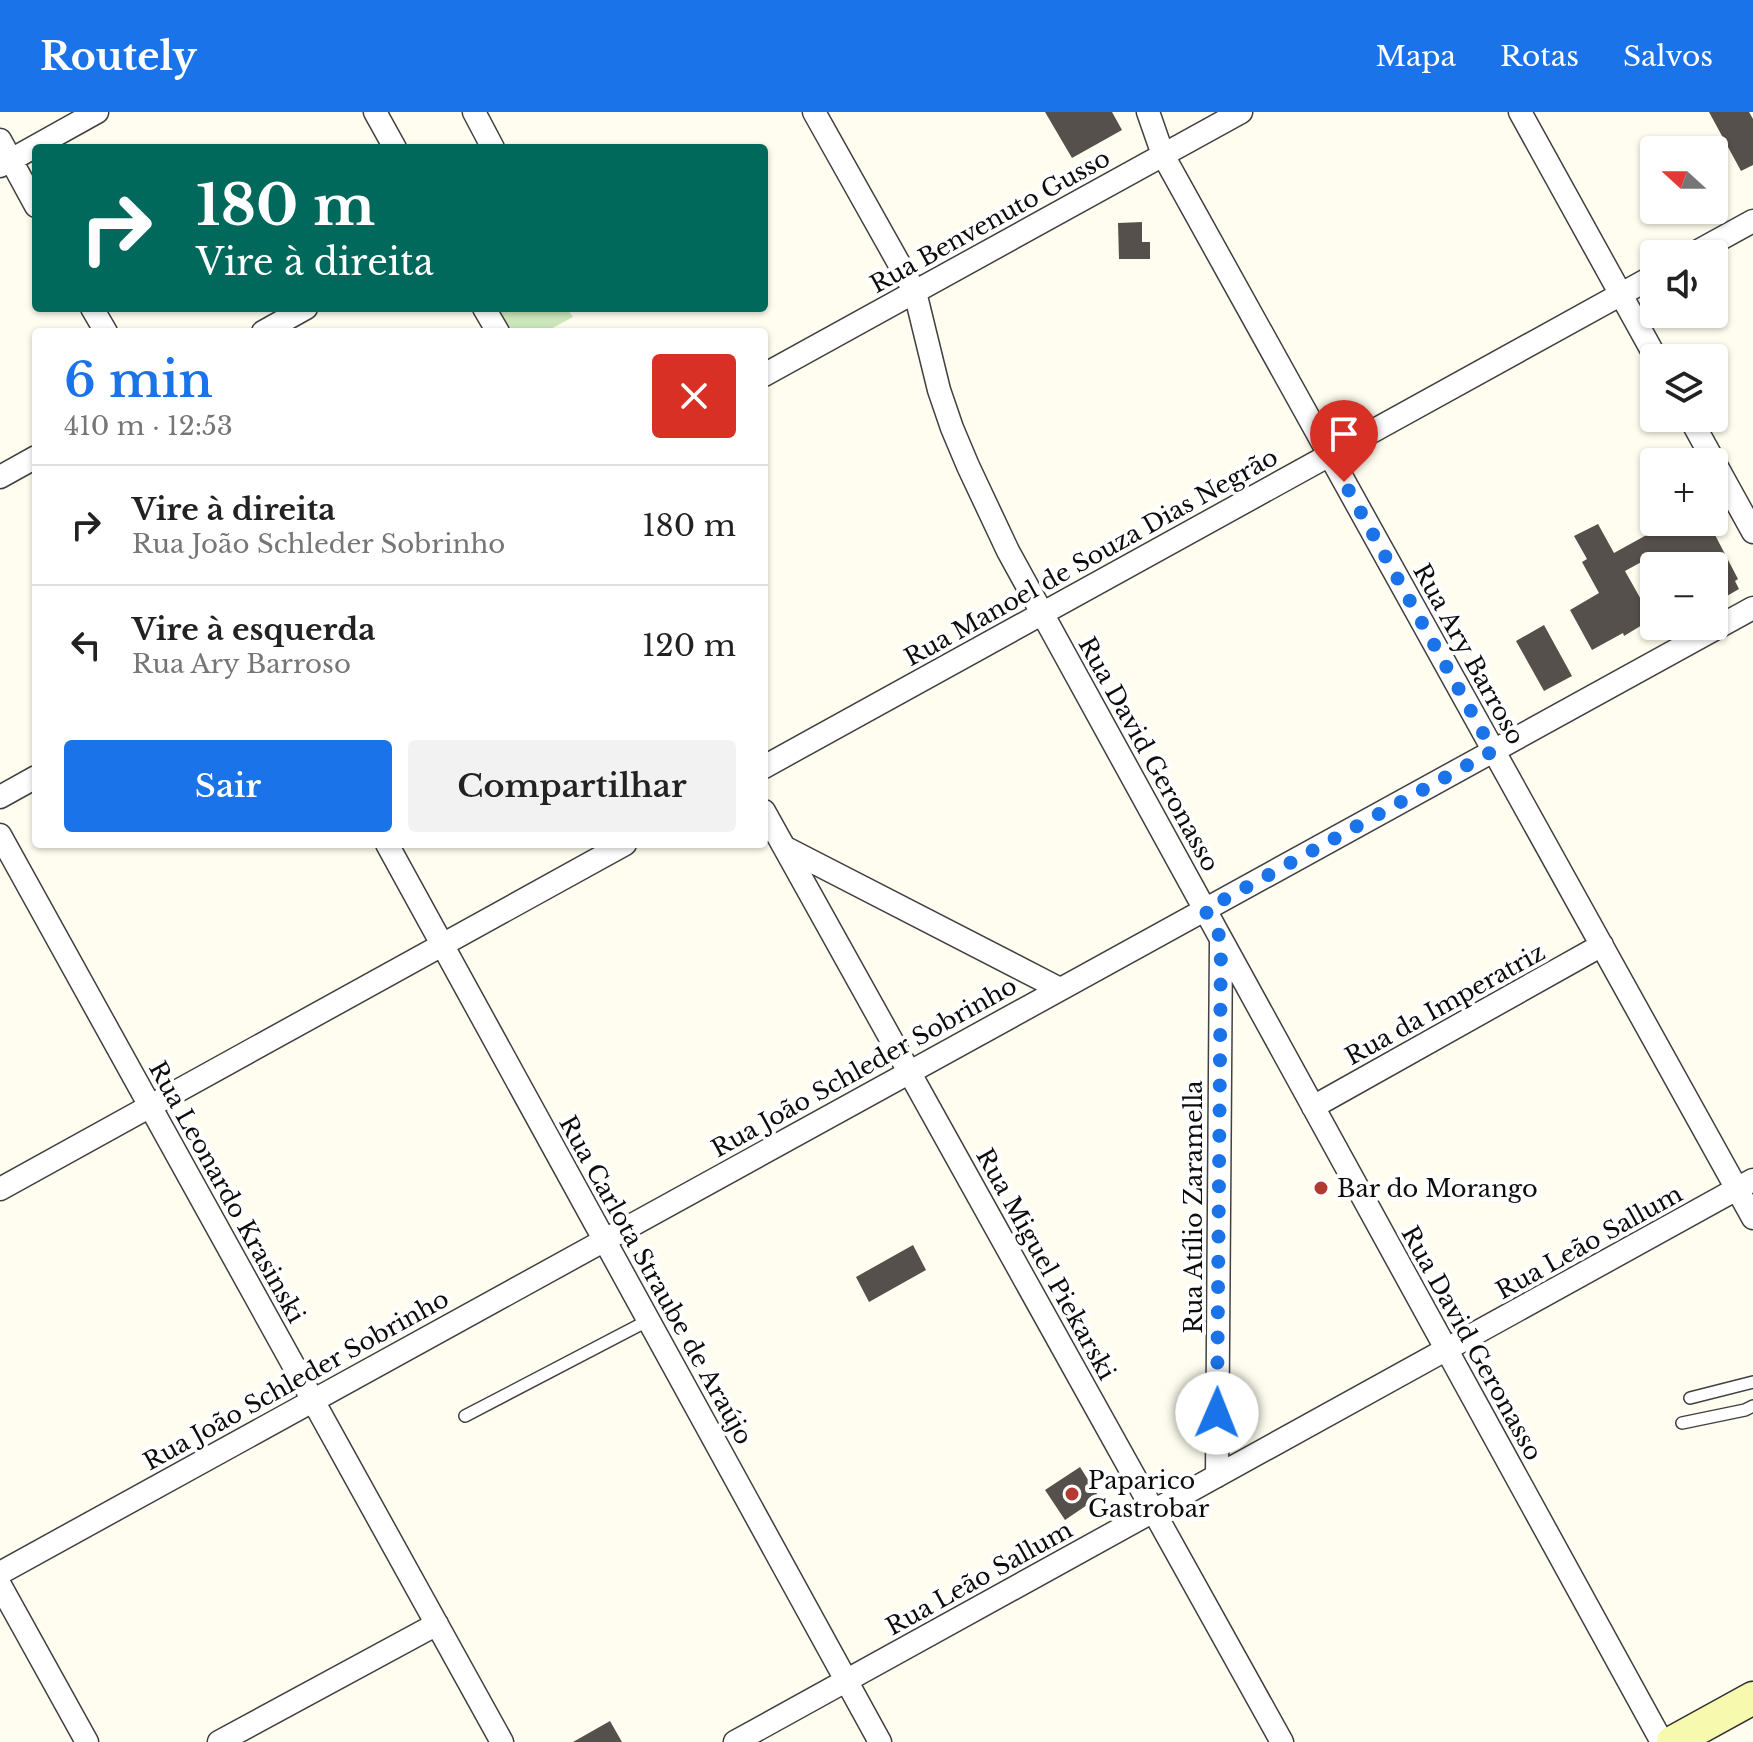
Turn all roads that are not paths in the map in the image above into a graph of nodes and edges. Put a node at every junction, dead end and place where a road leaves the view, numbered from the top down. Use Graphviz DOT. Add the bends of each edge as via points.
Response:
graph roads {
  1 [pos="97,112"];
  2 [pos="375,112"];
  3 [pos="474,112"];
  4 [pos="814,112"];
  5 [pos="1148,112"];
  6 [pos="1241,112"];
  7 [pos="1520,112"];
  8 [pos="393,144"];
  9 [pos="491,144"];
  10 [pos="4,155"];
  11 [pos="1163,155"];
  12 [pos="32,200"];
  13 [pos="1753,221"];
  14 [pos="1718,240"];
  15 [pos="1640,284"];
  16 [pos="915,292"];
  17 [pos="1621,294"];
  18 [pos="299,312"];
  19 [pos="270,328"];
  20 [pos="1648,344"];
  21 [pos="768,373"];
  22 [pos="1698,432"];
  23 [pos="1329,455"];
  24 [pos="32,459"];
  25 [pos="0,477"];
  26 [pos="1753,532"];
  27 [pos="1753,608"];
  28 [pos="1042,614"];
  29 [pos="1493,751"];
  30 [pos="768,765"];
  31 [pos="32,779"];
  32 [pos="0,797"];
  33 [pos="768,818"];
  34 [pos="0,835"];
  35 [pos="784,847"];
  36 [pos="389,848"];
  37 [pos="618,848"];
  38 [pos="1205,910"];
  39 [pos="1221,939"];
  40 [pos="443,945"];
  41 [pos="1602,945"];
  42 [pos="1060,989"];
  43 [pos="909,1072"];
  44 [pos="150,1106"];
  45 [pos="1313,1107"];
  46 [pos="1745,1185"];
  47 [pos="0,1189"];
  48 [pos="1753,1218"];
  49 [pos="604,1240"];
  50 [pos="649,1320"];
  51 [pos="1446,1350"];
  52 [pos="1753,1382"];
  53 [pos="1690,1398"];
  54 [pos="313,1400"];
  55 [pos="1753,1406"];
  56 [pos="465,1416"];
  57 [pos="1682,1423"];
  58 [pos="1217,1476"];
  59 [pos="1154,1511"];
  60 [pos="0,1573"];
  61 [pos="0,1585"];
  62 [pos="437,1624"];
  63 [pos="846,1680"];
  64 [pos="1753,1698"];
  65 [pos="87,1742"];
  66 [pos="219,1742"];
  67 [pos="502,1742"];
  68 [pos="735,1742"];
  69 [pos="880,1742"];
  70 [pos="1282,1742"];
  71 [pos="1662,1742"];
  72 [pos="1673,1742"];
  1 -- 10 [label="street"];
  2 -- 8 [label="street"];
  3 -- 9 [label="street"];
  4 -- 16 [label="street, Rua David Geronasso"];
  5 -- 11 [label="street, Rua Ary Barroso"];
  6 -- 11 [label="street, Rua Benvenuto Gusso"];
  7 -- 17 [label="street"];
  10 -- 12 [label="street"];
  11 -- 16 [label="street, Rua Benvenuto Gusso"];
  11 -- 23 [label="street, Rua Ary Barroso"];
  13 -- 14 [label="street"];
  15 -- 17 [label="street, Rua Manoel de Souza Dias Negrão"];
  16 -- 21 [label="street, Rua Benvenuto Gusso"];
  16 -- 28 [label="street, Rua David Geronasso" via="957,441"];
  17 -- 20 [label="street"];
  17 -- 23 [label="street, Rua Manoel de Souza Dias Negrão"];
  18 -- 19 [label="street"];
  22 -- 26 [label="street"];
  23 -- 28 [label="street, Rua Manoel de Souza Dias Negrão"];
  23 -- 29 [label="street, Rua Ary Barroso"];
  24 -- 25 [label="street"];
  27 -- 29 [label="street, Rua João Schleder Sobrinho"];
  28 -- 30 [label="street, Rua Manoel de Souza Dias Negrão"];
  28 -- 38 [label="street, Rua David Geronasso"];
  29 -- 38 [label="street, Rua João Schleder Sobrinho"];
  29 -- 41 [label="street, Rua Ary Barroso"];
  31 -- 32 [label="street"];
  33 -- 35 [label="street, Rua Miguel Piekarski"];
  34 -- 44 [label="street, Rua Leonardo Krasinski"];
  35 -- 42 [label="street"];
  35 -- 43 [label="street, Rua Miguel Piekarski"];
  36 -- 40 [label="street, Rua Carlota Straube de Araújo"];
  37 -- 40 [label="street"];
  38 -- 39 [label="street, Rua David Geronasso"];
  38 -- 42 [label="street, Rua João Schleder Sobrinho"];
  39 -- 45 [label="street, Rua David Geronasso"];
  39 -- 58 [label="street, Rua Atílio Zaramella"];
  40 -- 44 [label="street"];
  40 -- 49 [label="street, Rua Carlota Straube de Araújo"];
  41 -- 45 [label="street, Rua da Imperatriz"];
  41 -- 46 [label="street, Rua Ary Barroso"];
  42 -- 43 [label="street, Rua João Schleder Sobrinho"];
  43 -- 49 [label="street, Rua João Schleder Sobrinho"];
  43 -- 59 [label="street, Rua Miguel Piekarski"];
  44 -- 47 [label="street"];
  44 -- 54 [label="street, Rua Leonardo Krasinski"];
  45 -- 51 [label="street, Rua David Geronasso"];
  46 -- 48 [label="street, Rua Ary Barroso"];
  46 -- 51 [label="street, Rua Leão Sallum"];
  49 -- 50 [label="street, Rua Carlota Straube de Araújo"];
  49 -- 54 [label="street, Rua João Schleder Sobrinho"];
  50 -- 56 [label="lane"];
  50 -- 63 [label="street, Rua Carlota Straube de Araújo"];
  51 -- 58 [label="street, Rua Leão Sallum"];
  51 -- 71 [label="street, Rua David Geronasso"];
  52 -- 53 [label="lane"];
  54 -- 60 [label="street, Rua João Schleder Sobrinho"];
  54 -- 62 [label="street, Rua Leonardo Krasinski"];
  55 -- 57 [label="lane"];
  58 -- 59 [label="street, Rua Leão Sallum"];
  59 -- 63 [label="street, Rua Leão Sallum"];
  59 -- 70 [label="street, Rua Miguel Piekarski"];
  61 -- 65 [label="street"];
  62 -- 66 [label="street"];
  62 -- 67 [label="street, Rua Leonardo Krasinski"];
  63 -- 68 [label="street, Rua Leão Sallum"];
  63 -- 69 [label="street, Rua Carlota Straube de Araújo"];
  64 -- 72 [label="main road"];
}
